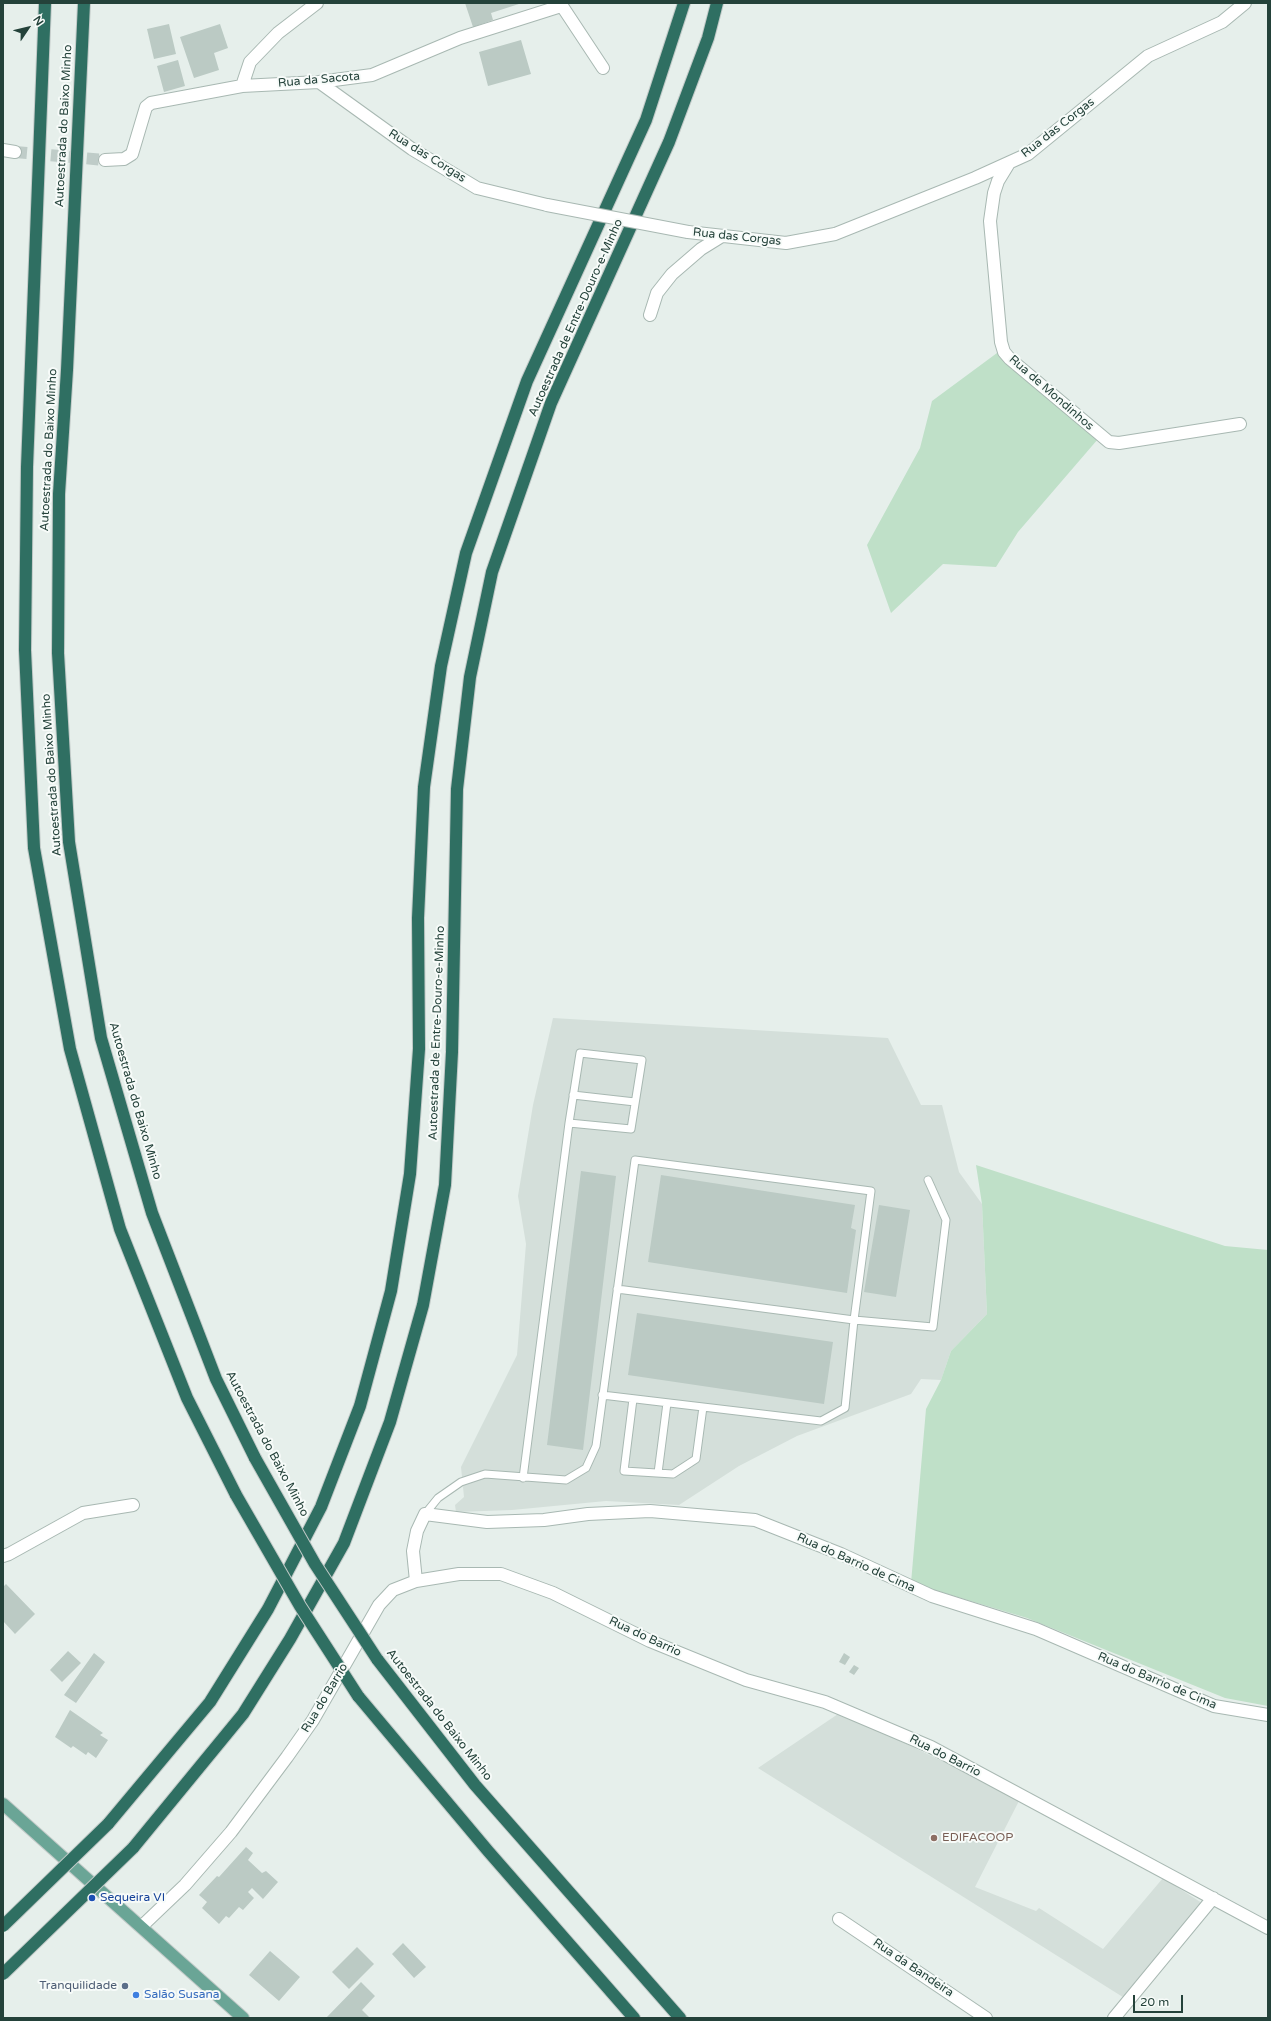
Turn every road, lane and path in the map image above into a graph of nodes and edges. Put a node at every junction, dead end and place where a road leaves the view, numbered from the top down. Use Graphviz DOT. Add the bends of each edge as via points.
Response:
graph roads {
  1 [pos="45,3"];
  2 [pos="84,3"];
  3 [pos="317,3"];
  4 [pos="684,3"];
  5 [pos="717,3"];
  6 [pos="1245,3"];
  7 [pos="561,4"];
  8 [pos="603,68"];
  9 [pos="319,82"];
  10 [pos="242,86"];
  11 [pos="3,150"];
  12 [pos="15,152"];
  13 [pos="105,160"];
  14 [pos="1009,163"];
  15 [pos="722,236"];
  16 [pos="650,315"];
  17 [pos="1240,424"];
  18 [pos="573,1095"];
  19 [pos="635,1102"];
  20 [pos="569,1123"];
  21 [pos="928,1180"];
  22 [pos="617,1289"];
  23 [pos="854,1320"];
  24 [pos="602,1395"];
  25 [pos="634,1399"];
  26 [pos="667,1403"];
  27 [pos="703,1407"];
  28 [pos="658,1473"];
  29 [pos="523,1478"];
  30 [pos="133,1505"];
  31 [pos="425,1514"];
  32 [pos="3,1556"];
  33 [pos="416,1581"];
  34 [pos="1268,1715"];
  35 [pos="3,1804"];
  36 [pos="1213,1898"];
  37 [pos="839,1919"];
  38 [pos="3,1926"];
  39 [pos="142,1926"];
  40 [pos="1268,1928"];
  41 [pos="3,1974"];
  42 [pos="243,2018"];
  43 [pos="634,2018"];
  44 [pos="680,2018"];
  45 [pos="986,2018"];
  46 [pos="1114,2018"];
  1 -- 43 [label="highway, Autoestrada do Baixo Minho, bridge" via="27,467 25,650 34,848 70,1048 120,1229 186,1398 236,1495 300,1606 358,1696 488,1851"];
  2 -- 44 [label="highway, Autoestrada do Baixo Minho, bridge" via="59,494 58,653 69,842 101,1038 152,1213 216,1379 255,1458 315,1564 377,1659 475,1785"];
  3 -- 10 [label="street" via="278,34 250,62"];
  4 -- 38 [label="highway, Autoestrada de Entre-Douro-e-Minho, bridge" via="646,120 527,381 466,553 441,666 424,787 418,918 419,1050 410,1174 391,1291 360,1406 321,1507 268,1609 210,1702 108,1824"];
  5 -- 41 [label="highway, Autoestrada de Entre-Douro-e-Minho, bridge" via="708,38 669,142 551,403 492,572 470,677 457,789 452,1052 445,1185 423,1305 390,1422 344,1543 290,1639 243,1714 133,1848"];
  6 -- 14 [label="street, Rua das Corgas" via="1222,22 1148,56 1028,154"];
  7 -- 8 [label="street"];
  7 -- 9 [label="street, Rua da Sacota" via="460,38 372,75"];
  9 -- 10 [label="street, Rua da Sacota"];
  9 -- 15 [label="street, Rua das Corgas, bridge" via="412,149 477,188 548,205 688,232"];
  10 -- 13 [label="street, Rua da Sacota" via="151,103 146,107 132,154 124,159"];
  11 -- 12 [label="street"];
  14 -- 15 [label="street, Rua das Corgas" via="835,234 786,243"];
  14 -- 17 [label="street, Rua de Mondinhos" via="994,193 990,221 1001,342 1004,352 1010,359 1110,442 1119,443"];
  15 -- 16 [label="street" via="701,249 672,274 658,293"];
  18 -- 19 [label="lane"];
  18 -- 19 [label="lane" via="580,1053 642,1060"];
  18 -- 20 [label="lane"];
  19 -- 20 [label="lane" via="631,1129"];
  20 -- 29 [label="lane"];
  21 -- 23 [label="lane" via="946,1220 933,1327"];
  22 -- 23 [label="lane"];
  22 -- 23 [label="lane" via="635,1160 871,1191"];
  22 -- 24 [label="lane"];
  23 -- 27 [label="lane" via="845,1408 821,1421"];
  24 -- 25 [label="lane"];
  24 -- 29 [label="lane" via="596,1446 586,1468 566,1480"];
  25 -- 26 [label="lane"];
  25 -- 28 [label="lane" via="624,1471"];
  26 -- 27 [label="lane"];
  26 -- 28 [label="lane"];
  27 -- 28 [label="lane" via="696,1459 672,1474"];
  29 -- 31 [label="lane" via="485,1474 461,1482 438,1498"];
  30 -- 32 [label="street" via="83,1513"];
  31 -- 33 [label="street" via="417,1531 413,1551"];
  31 -- 34 [label="street, Rua do Barrio de Cima" via="487,1522 650,1511 755,1520 841,1554 932,1596 1036,1629 1214,1706"];
  33 -- 36 [label="street, Rua do Barrio" via="458,1574 501,1574 553,1593 650,1641 746,1680 825,1702 931,1747"];
  33 -- 39 [label="street, Rua do Barrio" via="393,1590 379,1605 313,1720 282,1763 231,1832 185,1885"];
  35 -- 39 [label="main road"];
  36 -- 40 [label="street, Rua do Barrio"];
  36 -- 46 [label="street"];
  37 -- 45 [label="street, Rua da Bandeira"];
  39 -- 42 [label="main road"];
}
